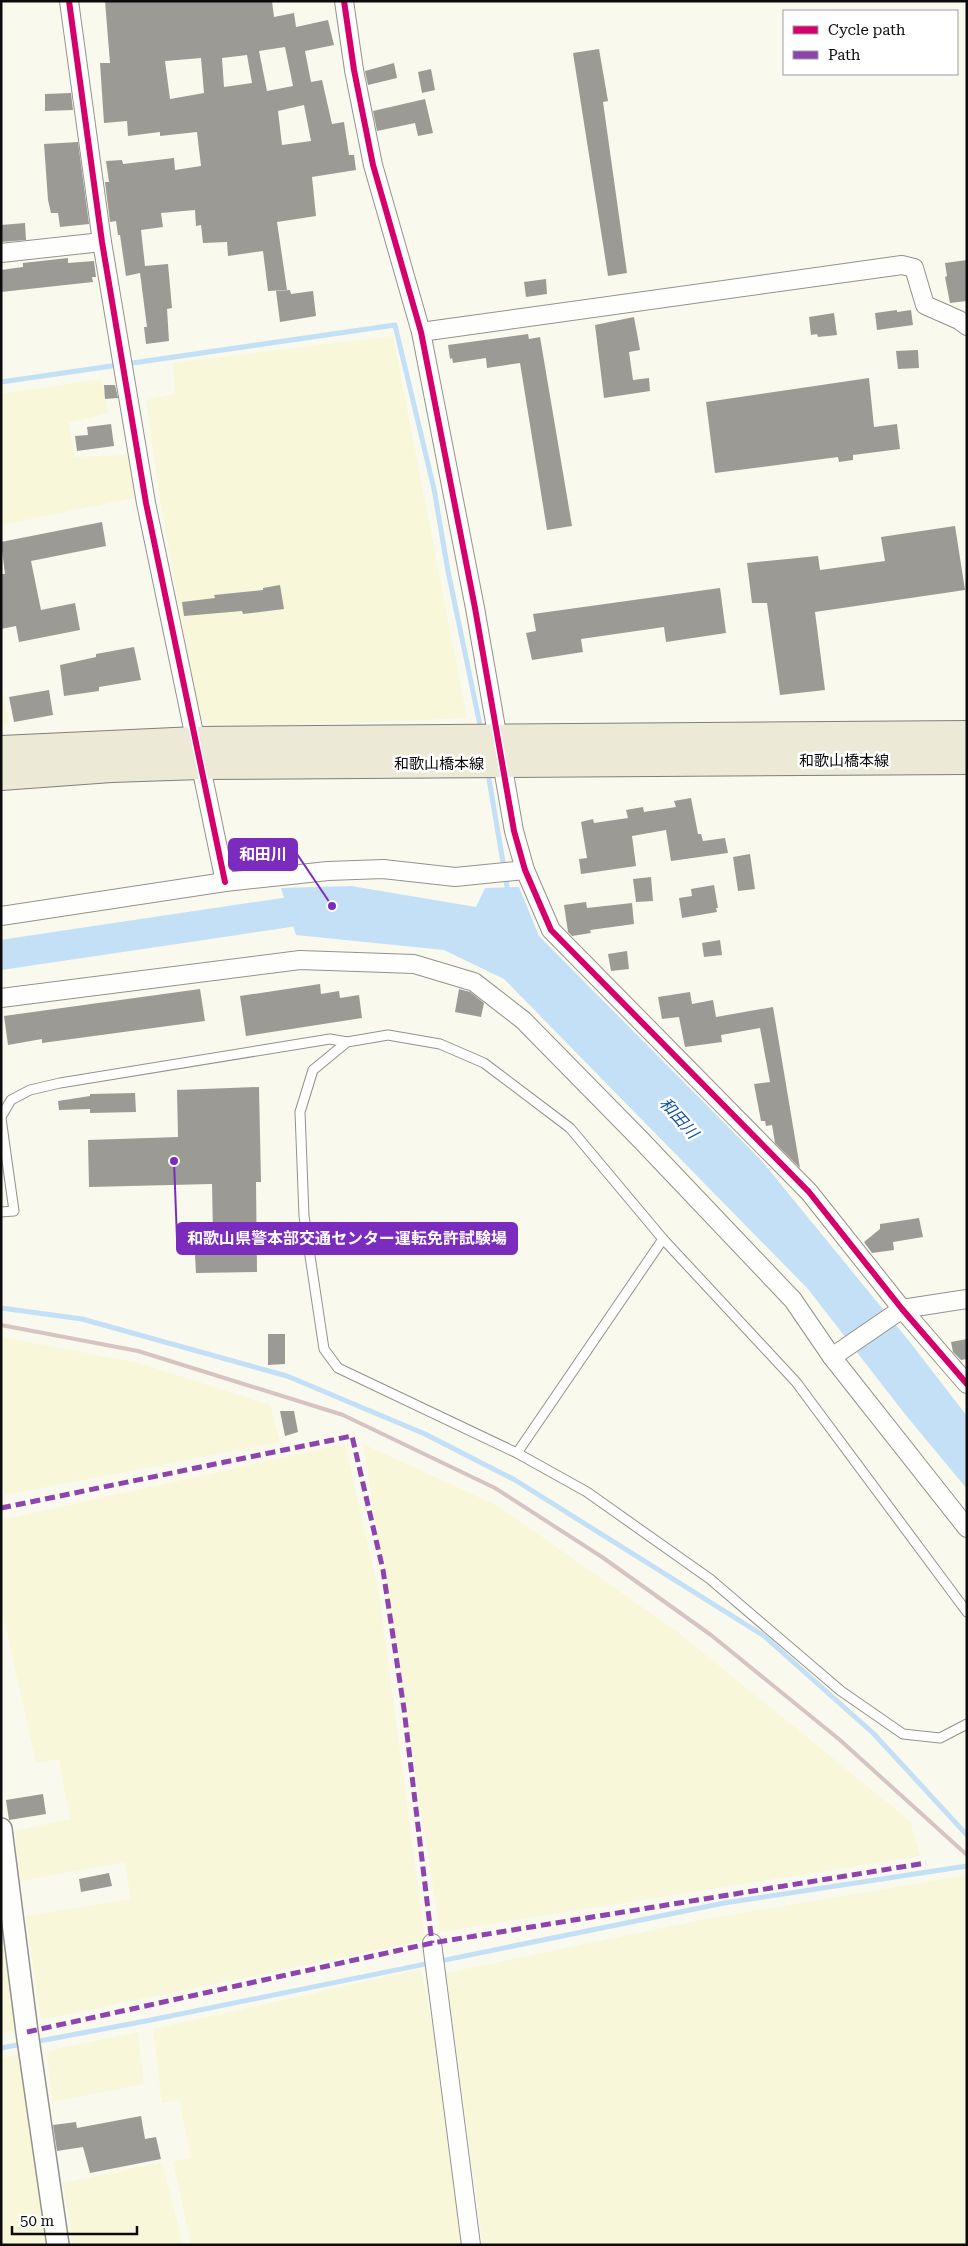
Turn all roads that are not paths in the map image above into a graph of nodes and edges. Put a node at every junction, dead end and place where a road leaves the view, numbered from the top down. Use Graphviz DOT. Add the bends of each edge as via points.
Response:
graph roads {
  1 [pos="69,1"];
  2 [pos="344,1"];
  3 [pos="102,242"];
  4 [pos="1,253"];
  5 [pos="967,326"];
  6 [pos="421,332"];
  7 [pos="967,735"];
  8 [pos="1,750"];
  9 [pos="500,751"];
  10 [pos="198,753"];
  11 [pos="967,760"];
  12 [pos="1,776"];
  13 [pos="525,870"];
  14 [pos="225,882"];
  15 [pos="1,916"];
  16 [pos="1,998"];
  17 [pos="347,1042"];
  18 [pos="1,1118"];
  19 [pos="1,1212"];
  20 [pos="663,1239"];
  21 [pos="967,1300"];
  22 [pos="902,1309"];
  23 [pos="835,1355"];
  24 [pos="967,1384"];
  25 [pos="517,1453"];
  26 [pos="967,1528"];
  27 [pos="967,1612"];
  28 [pos="967,1724"];
  29 [pos="1,1828"];
  30 [pos="432,1943"];
  31 [pos="58,2245"];
  32 [pos="471,2245"];
  1 -- 3 [label="street"];
  2 -- 6 [label="street" via="373,165"];
  3 -- 4 [label="street"];
  3 -- 10 [label="street" via="146,503"];
  5 -- 6 [label="street" via="925,305 914,268 902,265"];
  6 -- 9 [label="street" via="474,598"];
  7 -- 9 [label="main road, 和歌山橋本線"];
  8 -- 10 [label="main road, 和歌山橋本線"];
  9 -- 10 [label="main road, 和歌山橋本線"];
  9 -- 11 [label="main road, 和歌山橋本線"];
  9 -- 13 [label="street" via="514,831"];
  10 -- 12 [label="main road, 和歌山橋本線" via="111,768"];
  10 -- 14 [label="street"];
  13 -- 14 [label="street" via="454,877 383,869 328,870"];
  13 -- 22 [label="street" via="551,930 809,1192"];
  14 -- 15 [label="street"];
  16 -- 23 [label="street" via="300,960 414,964 474,982 523,1020 640,1138 793,1300"];
  17 -- 18 [label="lane" via="330,1039 60,1083 30,1090 11,1100"];
  17 -- 20 [label="lane" via="388,1035 440,1044 484,1063 570,1128"];
  17 -- 25 [label="lane" via="313,1070 300,1112 304,1216 324,1349 338,1368"];
  18 -- 19 [label="lane" via="14,1211"];
  20 -- 25 [label="lane"];
  20 -- 27 [label="lane" via="796,1382"];
  21 -- 22 [label="street"];
  22 -- 23 [label="street"];
  22 -- 24 [label="street"];
  23 -- 26 [label="street"];
  25 -- 28 [label="lane" via="587,1492 710,1579 841,1691 903,1734 940,1738"];
  29 -- 31 [label="street"];
  30 -- 32 [label="street"];
}
